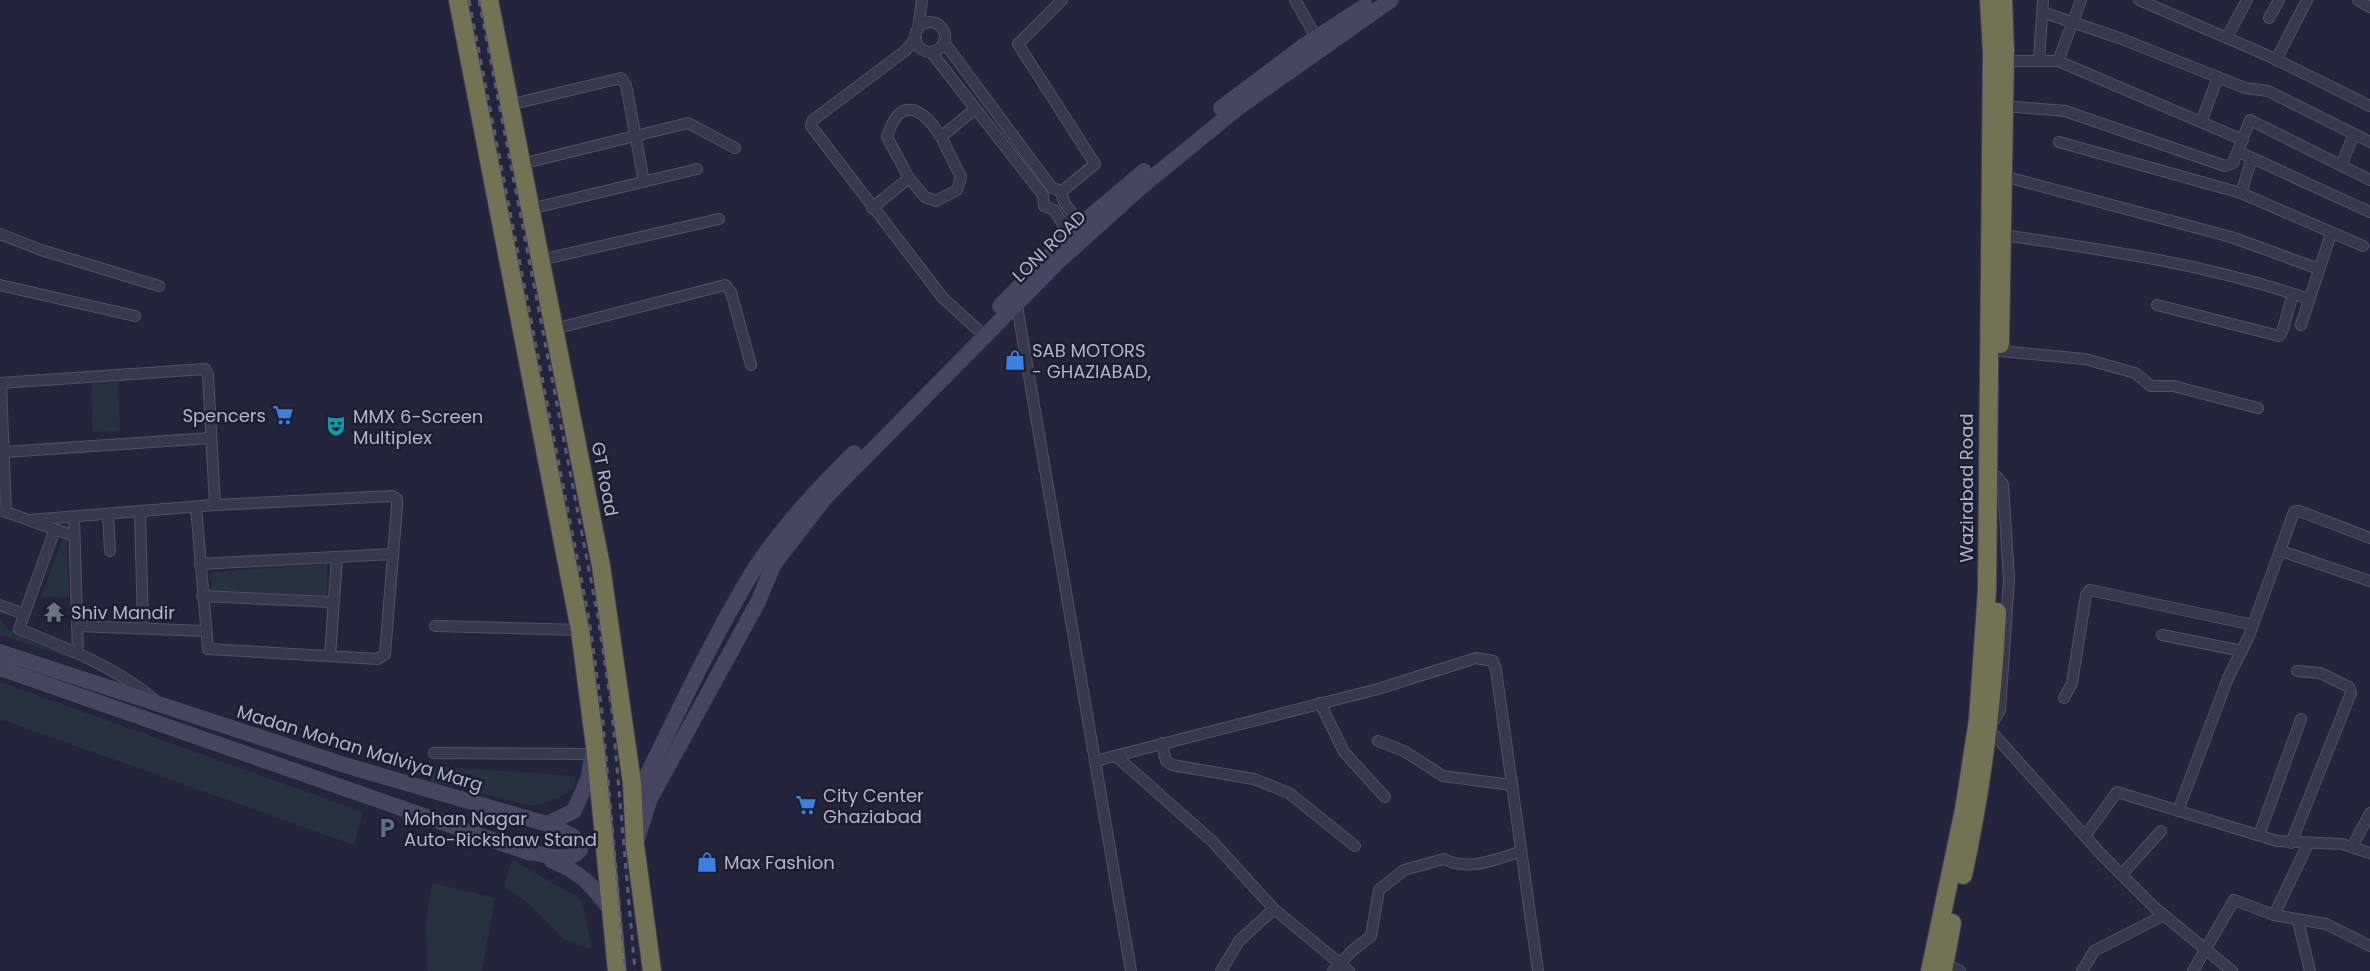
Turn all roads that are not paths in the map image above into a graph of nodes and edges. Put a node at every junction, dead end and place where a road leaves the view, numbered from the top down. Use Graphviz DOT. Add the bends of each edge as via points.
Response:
graph roads {
  1 [pos="458,0"];
  2 [pos="489,0"];
  3 [pos="922,0"];
  4 [pos="1062,0"];
  5 [pos="1295,0"];
  6 [pos="1373,0"];
  7 [pos="1391,0"];
  8 [pos="1989,0"];
  9 [pos="2003,0"];
  10 [pos="2043,0"];
  11 [pos="2081,0"];
  12 [pos="2139,0"];
  13 [pos="2247,0"];
  14 [pos="2279,0"];
  15 [pos="2307,0"];
  16 [pos="2358,0"];
  17 [pos="2370,7"];
  18 [pos="2042,12"];
  19 [pos="2269,18"];
  20 [pos="2073,21"];
  21 [pos="917,33"];
  22 [pos="1316,37"];
  23 [pos="2227,37"];
  24 [pos="944,42"];
  25 [pos="931,52"];
  26 [pos="2039,60"];
  27 [pos="2276,60"];
  28 [pos="1998,61"];
  29 [pos="2058,61"];
  30 [pos="2218,77"];
  31 [pos="509,105"];
  32 [pos="2004,106"];
  33 [pos="2370,106"];
  34 [pos="975,110"];
  35 [pos="2200,122"];
  36 [pos="2354,134"];
  37 [pos="635,135"];
  38 [pos="941,137"];
  39 [pos="2243,140"];
  40 [pos="2059,142"];
  41 [pos="2370,142"];
  42 [pos="735,148"];
  43 [pos="2239,152"];
  44 [pos="2252,158"];
  45 [pos="521,164"];
  46 [pos="2341,166"];
  47 [pos="697,169"];
  48 [pos="2003,176"];
  49 [pos="909,178"];
  50 [pos="2370,180"];
  51 [pos="644,182"];
  52 [pos="2241,192"];
  53 [pos="1055,194"];
  54 [pos="872,208"];
  55 [pos="530,209"];
  56 [pos="1054,210"];
  57 [pos="2370,212"];
  58 [pos="719,219"];
  59 [pos="1075,230"];
  60 [pos="0,234"];
  61 [pos="2331,234"];
  62 [pos="2003,235"];
  63 [pos="2363,246"];
  64 [pos="540,260"];
  65 [pos="2319,269"];
  66 [pos="0,285"];
  67 [pos="159,286"];
  68 [pos="2293,294"];
  69 [pos="1015,298"];
  70 [pos="2309,300"];
  71 [pos="2157,305"];
  72 [pos="135,316"];
  73 [pos="2301,325"];
  74 [pos="554,329"];
  75 [pos="978,330"];
  76 [pos="2000,351"];
  77 [pos="751,365"];
  78 [pos="0,383"];
  79 [pos="2258,408"];
  80 [pos="884,430"];
  81 [pos="211,438"];
  82 [pos="5,452"];
  83 [pos="215,505"];
  84 [pos="196,507"];
  85 [pos="3,511"];
  86 [pos="140,511"];
  87 [pos="108,514"];
  88 [pos="74,517"];
  89 [pos="29,520"];
  90 [pos="55,530"];
  91 [pos="74,536"];
  92 [pos="2370,538"];
  93 [pos="110,551"];
  94 [pos="2281,551"];
  95 [pos="393,554"];
  96 [pos="337,557"];
  97 [pos="769,560"];
  98 [pos="200,564"];
  99 [pos="2370,581"];
  100 [pos="202,596"];
  101 [pos="333,602"];
  102 [pos="0,605"];
  103 [pos="24,614"];
  104 [pos="2253,625"];
  105 [pos="77,626"];
  106 [pos="435,626"];
  107 [pos="143,628"];
  108 [pos="580,630"];
  109 [pos="204,631"];
  110 [pos="2162,635"];
  111 [pos="2242,651"];
  112 [pos="0,652"];
  113 [pos="78,653"];
  114 [pos="330,656"];
  115 [pos="0,668"];
  116 [pos="2296,671"];
  117 [pos="2064,698"];
  118 [pos="1320,703"];
  119 [pos="164,707"];
  120 [pos="2301,719"];
  121 [pos="1983,729"];
  122 [pos="1378,741"];
  123 [pos="1162,743"];
  124 [pos="434,753"];
  125 [pos="594,755"];
  126 [pos="1116,756"];
  127 [pos="1095,761"];
  128 [pos="1512,785"];
  129 [pos="1385,797"];
  130 [pos="466,801"];
  131 [pos="633,803"];
  132 [pos="2178,811"];
  133 [pos="2370,813"];
  134 [pos="546,824"];
  135 [pos="457,827"];
  136 [pos="2161,831"];
  137 [pos="2085,836"];
  138 [pos="2259,836"];
  139 [pos="2291,843"];
  140 [pos="635,844"];
  141 [pos="2308,844"];
  142 [pos="1354,846"];
  143 [pos="2352,847"];
  144 [pos="522,850"];
  145 [pos="1520,852"];
  146 [pos="2370,853"];
  147 [pos="2122,874"];
  148 [pos="1274,909"];
  149 [pos="611,910"];
  150 [pos="2164,915"];
  151 [pos="2274,915"];
  152 [pos="2298,921"];
  153 [pos="2370,946"];
  154 [pos="2206,950"];
  155 [pos="1340,969"];
  156 [pos="1944,969"];
  157 [pos="617,971"];
  158 [pos="652,971"];
  159 [pos="1131,971"];
  160 [pos="1221,971"];
  161 [pos="1538,971"];
  162 [pos="2082,971"];
  163 [pos="2193,971"];
  164 [pos="2232,971"];
  165 [pos="2310,971"];
  1 -- 108 [label="highway"];
  2 -- 31 [label="highway, GT Road"];
  3 -- 21 [label="street"];
  4 -- 53 [label="street" via="1018,44 1095,164"];
  5 -- 22 [label="street"];
  6 -- 22 [label="street, LONI ROAD"];
  7 -- 69 [label="street, LONI ROAD" via="1178,155"];
  8 -- 28 [label="highway, Wazirabad Road"];
  9 -- 28 [label="highway, Wazirabad Road"];
  10 -- 18 [label="street"];
  11 -- 20 [label="street"];
  12 -- 23 [label="street"];
  13 -- 23 [label="street"];
  14 -- 19 [label="street"];
  15 -- 27 [label="street"];
  16 -- 17 [label="street"];
  18 -- 20 [label="street"];
  18 -- 26 [label="street"];
  20 -- 29 [label="street"];
  20 -- 30 [label="street"];
  21 -- 24 [label="street" via="925,22 939,24 945,33"];
  21 -- 25 [label="street" via="920,47"];
  21 -- 54 [label="street" via="905,51 811,122 812,129"];
  22 -- 59 [label="street, LONI ROAD" via="1178,142"];
  23 -- 27 [label="street"];
  24 -- 25 [label="street"];
  24 -- 53 [label="street"];
  25 -- 34 [label="street"];
  26 -- 28 [label="street"];
  26 -- 29 [label="street"];
  27 -- 33 [label="street"];
  28 -- 32 [label="highway, Wazirabad Road"];
  28 -- 121 [label="highway, Wazirabad Road"];
  29 -- 35 [label="street"];
  30 -- 35 [label="street"];
  30 -- 36 [label="street" via="2245,88 2268,91"];
  31 -- 37 [label="street" via="621,78 627,85"];
  31 -- 45 [label="highway, GT Road"];
  32 -- 43 [label="street" via="2065,111 2224,166 2231,165"];
  32 -- 48 [label="highway, Wazirabad Road"];
  34 -- 38 [label="street"];
  34 -- 53 [label="street"];
  35 -- 39 [label="street"];
  36 -- 41 [label="street"];
  36 -- 46 [label="street"];
  37 -- 42 [label="street" via="693,124"];
  37 -- 45 [label="street"];
  37 -- 51 [label="street"];
  38 -- 49 [label="street" via="961,177 957,190 936,201 925,197"];
  38 -- 49 [label="street" via="923,113 911,109 891,124 887,137"];
  39 -- 43 [label="street"];
  39 -- 46 [label="street" via="2250,120"];
  40 -- 52 [label="street"];
  43 -- 44 [label="street"];
  44 -- 52 [label="street"];
  44 -- 57 [label="street"];
  45 -- 55 [label="highway, GT Road"];
  46 -- 50 [label="street"];
  47 -- 51 [label="street"];
  48 -- 62 [label="highway, Wazirabad Road"];
  48 -- 65 [label="street" via="2231,237"];
  49 -- 54 [label="street"];
  51 -- 55 [label="street"];
  52 -- 61 [label="street"];
  53 -- 56 [label="street" via="1060,208"];
  53 -- 56 [label="street" via="1044,206"];
  53 -- 59 [label="street"];
  54 -- 75 [label="street" via="943,298"];
  55 -- 64 [label="highway, GT Road"];
  56 -- 59 [label="street"];
  58 -- 64 [label="street"];
  59 -- 69 [label="street, LONI ROAD"];
  60 -- 67 [label="street"];
  61 -- 63 [label="street"];
  61 -- 65 [label="street"];
  62 -- 68 [label="street" via="2171,261"];
  62 -- 76 [label="highway, Wazirabad Road"];
  64 -- 74 [label="highway, GT Road"];
  65 -- 70 [label="street"];
  66 -- 72 [label="street"];
  68 -- 70 [label="street"];
  68 -- 71 [label="street" via="2279,336"];
  69 -- 75 [label="street, LONI ROAD"];
  69 -- 80 [label="street, LONI ROAD"];
  69 -- 127 [label="street"];
  70 -- 73 [label="street"];
  74 -- 77 [label="street" via="725,285 731,292"];
  74 -- 131 [label="highway, GT Road" via="601,566"];
  75 -- 80 [label="street, LONI ROAD"];
  76 -- 79 [label="street" via="2085,359 2135,373 2151,386 2173,387"];
  76 -- 121 [label="highway, Wazirabad Road" via="1998,594"];
  78 -- 81 [label="street" via="205,369"];
  78 -- 82 [label="street"];
  80 -- 97 [label="street, LONI ROAD"];
  81 -- 82 [label="street"];
  81 -- 83 [label="street"];
  82 -- 85 [label="street"];
  83 -- 84 [label="street"];
  83 -- 95 [label="street" via="392,496 397,499"];
  84 -- 86 [label="street"];
  84 -- 98 [label="street"];
  85 -- 89 [label="street"];
  86 -- 87 [label="street"];
  86 -- 107 [label="street"];
  87 -- 88 [label="street"];
  87 -- 93 [label="street"];
  88 -- 89 [label="street"];
  88 -- 91 [label="street"];
  89 -- 90 [label="street"];
  90 -- 91 [label="street"];
  90 -- 103 [label="street"];
  91 -- 105 [label="street"];
  92 -- 94 [label="street" via="2297,510"];
  94 -- 99 [label="street"];
  94 -- 104 [label="street"];
  95 -- 96 [label="street"];
  95 -- 114 [label="street" via="386,654 378,659"];
  96 -- 98 [label="street"];
  96 -- 101 [label="street"];
  97 -- 131 [label="street" via="746,582"];
  97 -- 140 [label="street" via="758,602 650,799"];
  98 -- 100 [label="street"];
  100 -- 101 [label="street"];
  100 -- 109 [label="street"];
  101 -- 114 [label="street"];
  102 -- 103 [label="street"];
  103 -- 113 [label="street" via="19,629"];
  104 -- 111 [label="street"];
  104 -- 117 [label="street" via="2091,590 2086,595 2072,683"];
  105 -- 107 [label="street"];
  105 -- 113 [label="street"];
  106 -- 108 [label="street"];
  107 -- 109 [label="street"];
  108 -- 125 [label="highway"];
  109 -- 114 [label="street" via="212,651"];
  110 -- 111 [label="street"];
  111 -- 132 [label="street"];
  112 -- 119 [label="street, Madan Mohan Malviya Marg"];
  113 -- 119 [label="street" via="143,690"];
  115 -- 135 [label="street"];
  116 -- 139 [label="street" via="2319,673 2349,687 2351,693"];
  118 -- 123 [label="street"];
  118 -- 128 [label="street" via="1485,658 1493,661"];
  118 -- 129 [label="street" via="1344,752"];
  119 -- 130 [label="street, Madan Mohan Malviya Marg"];
  120 -- 138 [label="street"];
  121 -- 137 [label="street"];
  121 -- 156 [label="highway, Wazirabad Road" via="1978,806"];
  122 -- 128 [label="street" via="1404,751 1443,776"];
  123 -- 126 [label="street"];
  123 -- 142 [label="street" via="1166,761 1172,765 1254,778 1289,793"];
  124 -- 125 [label="street"];
  125 -- 134 [label="street" via="574,811"];
  125 -- 149 [label="highway"];
  126 -- 127 [label="street"];
  126 -- 148 [label="street" via="1206,835"];
  127 -- 159 [label="street"];
  128 -- 145 [label="street"];
  130 -- 134 [label="street, Madan Mohan Malviya Marg"];
  130 -- 135 [label="street"];
  131 -- 140 [label="highway, GT Road"];
  132 -- 137 [label="street" via="2117,792"];
  132 -- 138 [label="street"];
  133 -- 143 [label="street"];
  134 -- 144 [label="street, Madan Mohan Malviya Marg" via="573,836 580,850 575,856"];
  135 -- 144 [label="street"];
  136 -- 147 [label="street"];
  137 -- 147 [label="street"];
  138 -- 139 [label="street"];
  139 -- 141 [label="street"];
  140 -- 158 [label="highway, GT Road"];
  141 -- 143 [label="street"];
  141 -- 151 [label="street"];
  143 -- 146 [label="street"];
  144 -- 149 [label="street" via="581,874"];
  145 -- 155 [label="street" via="1469,865 1456,865 1444,859 1404,870 1379,890 1371,936"];
  145 -- 161 [label="street"];
  147 -- 150 [label="street"];
  148 -- 155 [label="street"];
  148 -- 160 [label="street" via="1239,941"];
  149 -- 157 [label="highway"];
  150 -- 154 [label="street"];
  150 -- 162 [label="street" via="2094,951"];
  151 -- 152 [label="street"];
  151 -- 154 [label="street" via="2234,900"];
  152 -- 153 [label="street" via="2326,924"];
  152 -- 165 [label="street"];
  154 -- 163 [label="street"];
  154 -- 164 [label="street"];
}
